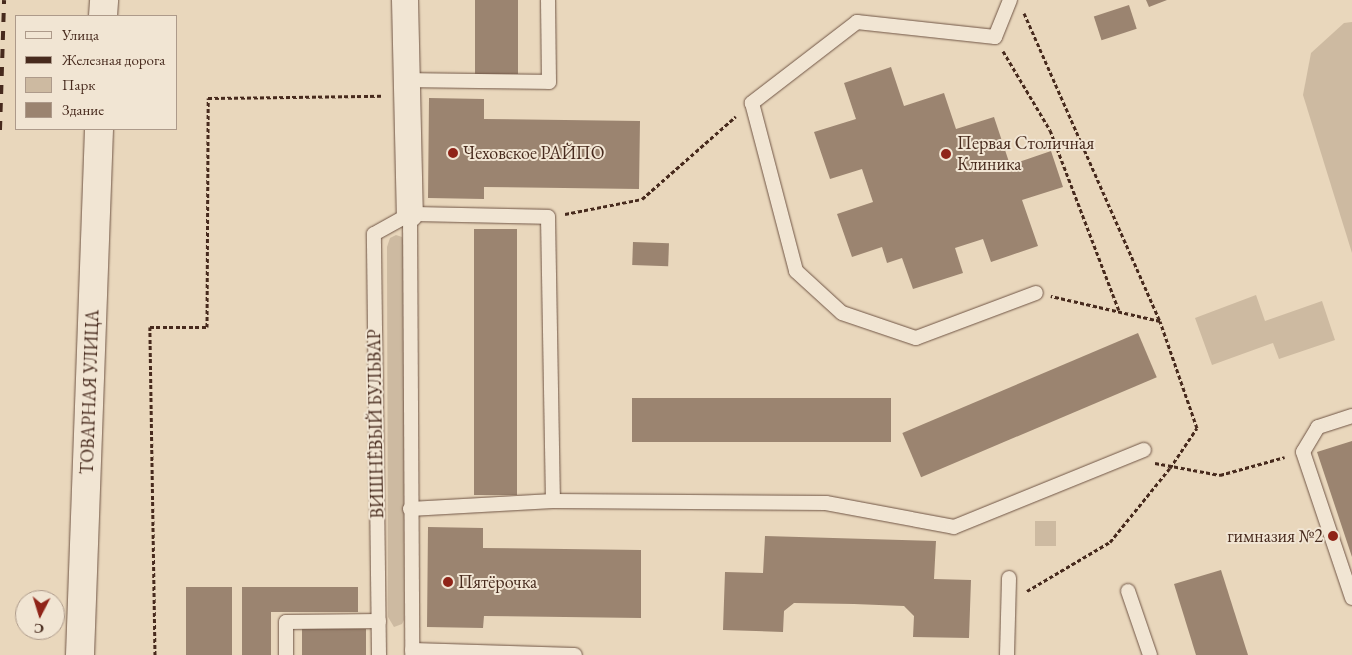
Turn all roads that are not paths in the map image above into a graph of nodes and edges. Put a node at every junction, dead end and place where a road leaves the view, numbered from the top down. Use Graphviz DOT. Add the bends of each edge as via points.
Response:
graph roads {
  1 [pos="104,0"];
  2 [pos="405,0"];
  3 [pos="548,0"];
  4 [pos="1010,0"];
  5 [pos="103,15"];
  6 [pos="408,88"];
  7 [pos="99,130"];
  8 [pos="410,214"];
  9 [pos="1036,293"];
  10 [pos="1352,416"];
  11 [pos="1138,453"];
  12 [pos="553,501"];
  13 [pos="410,509"];
  14 [pos="1009,578"];
  15 [pos="1128,591"];
  16 [pos="1352,598"];
  17 [pos="379,621"];
  18 [pos="412,652"];
  19 [pos="538,654"];
  20 [pos="80,655"];
  21 [pos="286,655"];
  22 [pos="379,655"];
  23 [pos="575,655"];
  24 [pos="1007,655"];
  25 [pos="1150,655"];
  1 -- 5 [label="street"];
  2 -- 6 [label="street, ВИШНЁВЫЙ БУЛЬВАР"];
  3 -- 6 [label="lane" via="549,82"];
  4 -- 9 [label="lane" via="995,37 857,22 752,103 796,271 842,313 916,338"];
  6 -- 8 [label="street, ВИШНЁВЫЙ БУЛЬВАР"];
  7 -- 20 [label="street, ТОВАРНАЯ УЛИЦА"];
  8 -- 12 [label="lane" via="548,217"];
  8 -- 13 [label="lane, ВИШНЁВЫЙ БУЛЬВАР"];
  8 -- 17 [label="lane, ВИШНЁВЫЙ БУЛЬВАР" via="374,234"];
  10 -- 16 [label="lane" via="1318,427 1303,452"];
  11 -- 12 [label="lane" via="954,528 826,503"];
  12 -- 13 [label="lane"];
  13 -- 18 [label="lane, ВИШНЁВЫЙ БУЛЬВАР"];
  14 -- 24 [label="lane"];
  15 -- 25 [label="lane"];
  17 -- 21 [label="lane" via="286,622"];
  17 -- 22 [label="lane, ВИШНЁВЫЙ БУЛЬВАР"];
  18 -- 19 [label="lane"];
  19 -- 23 [label="lane"];
}
